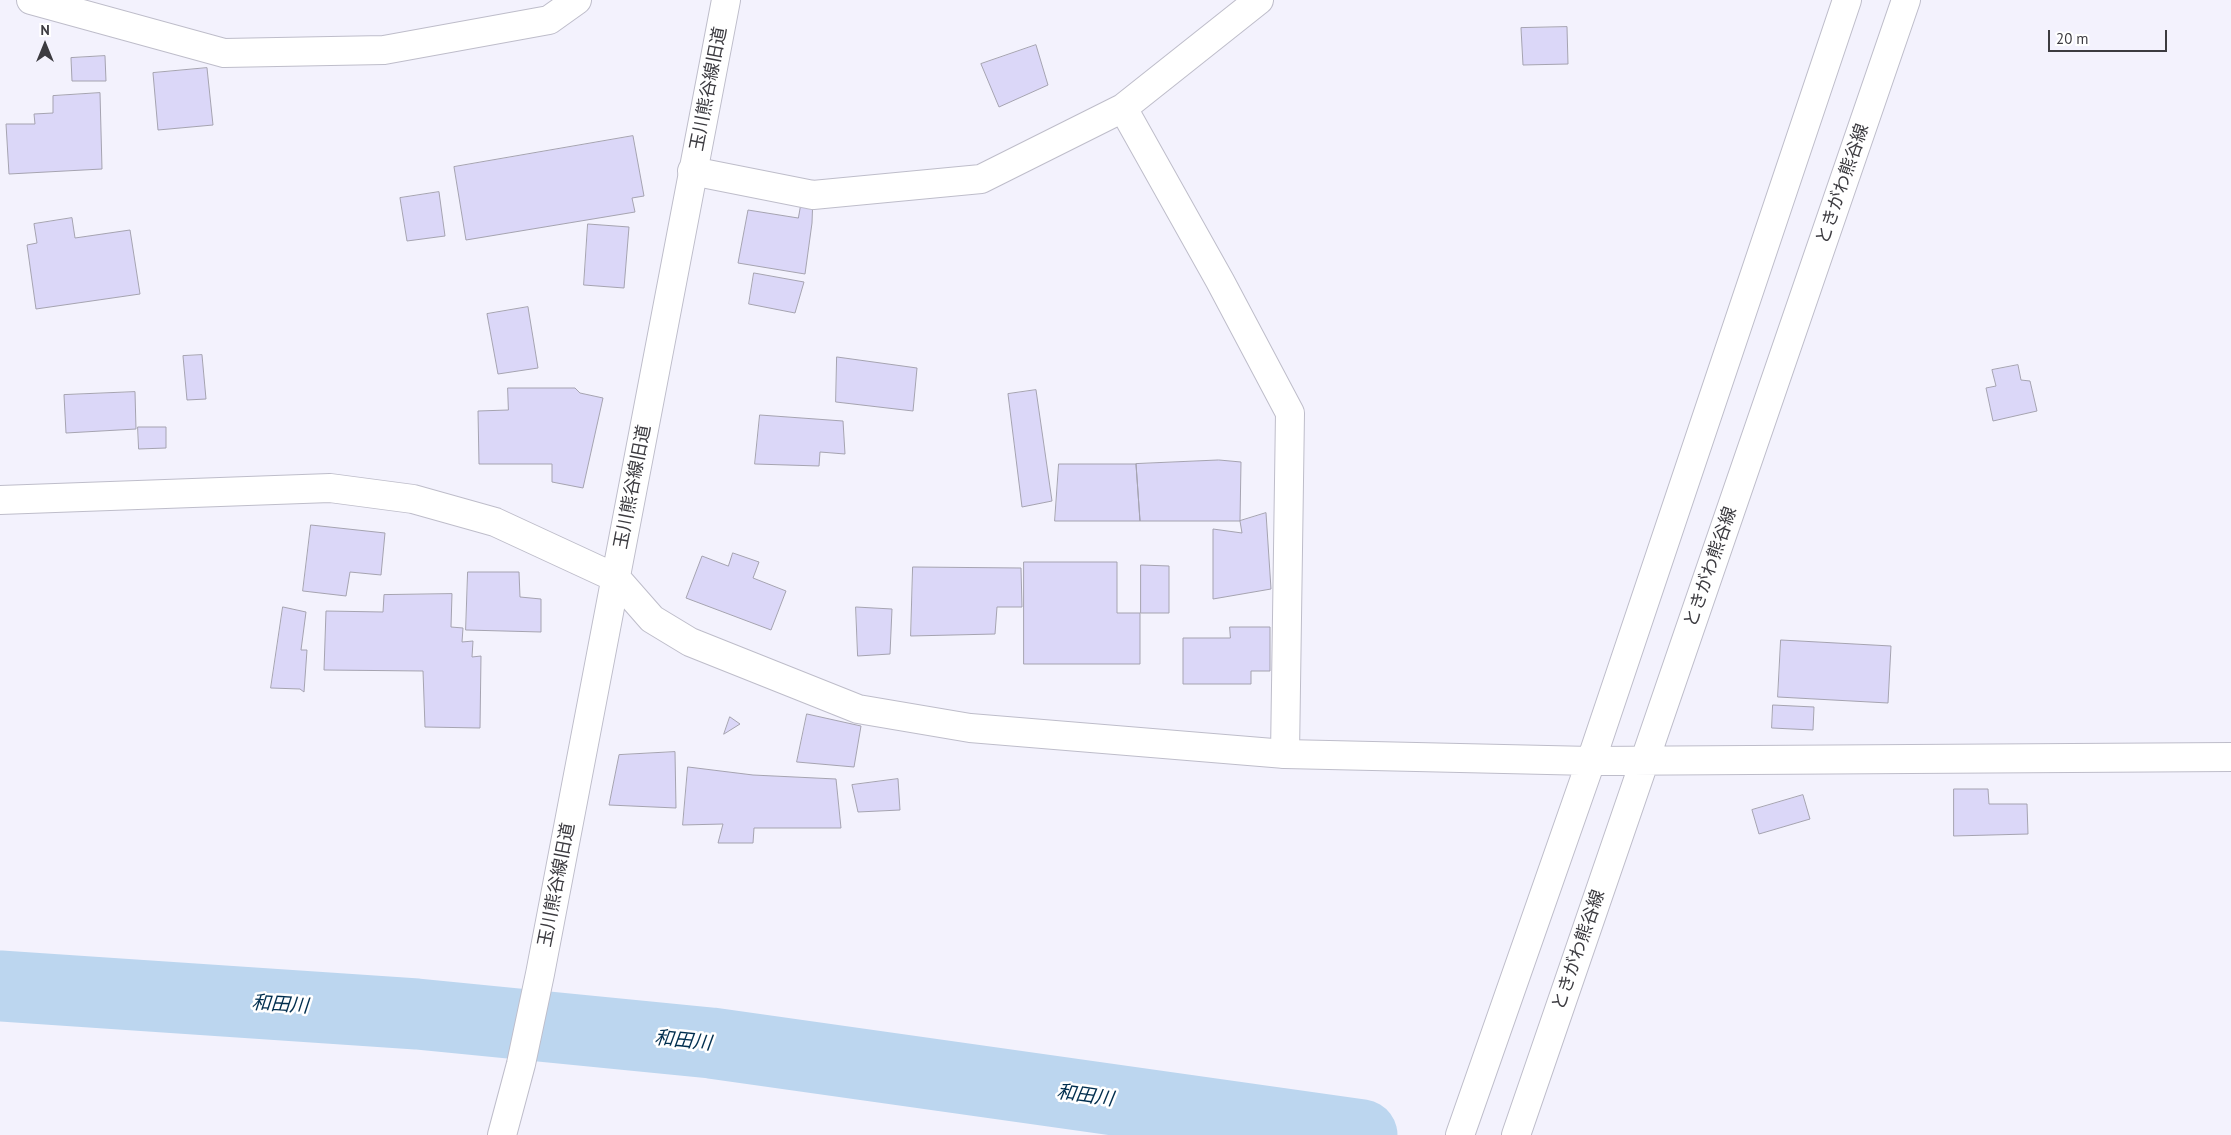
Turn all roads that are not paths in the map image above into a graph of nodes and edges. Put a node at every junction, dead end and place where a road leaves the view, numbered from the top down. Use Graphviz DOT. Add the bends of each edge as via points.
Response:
graph roads {
  1 [pos="31,0"];
  2 [pos="576,0"];
  3 [pos="726,0"];
  4 [pos="1259,0"];
  5 [pos="1846,0"];
  6 [pos="1906,0"];
  7 [pos="1123,108"];
  8 [pos="692,171"];
  9 [pos="0,500"];
  10 [pos="616,578"];
  11 [pos="1285,754"];
  12 [pos="2231,758"];
  13 [pos="1644,760"];
  14 [pos="1591,762"];
  15 [pos="502,1135"];
  16 [pos="1460,1135"];
  17 [pos="1516,1135"];
  1 -- 2 [label="street" via="224,53 384,50 549,20"];
  3 -- 8 [label="street, 玉川熊谷線旧道"];
  4 -- 7 [label="street"];
  5 -- 14 [label="street"];
  6 -- 13 [label="street, ときがわ熊谷線"];
  7 -- 8 [label="street" via="981,179 813,194"];
  7 -- 11 [label="street" via="1290,413"];
  8 -- 10 [label="street, 玉川熊谷線旧道"];
  9 -- 10 [label="street" via="330,488 413,500 495,522"];
  10 -- 11 [label="street" via="652,618 690,642 858,708 970,728"];
  10 -- 15 [label="street, 玉川熊谷線旧道" via="540,974"];
  11 -- 14 [label="street"];
  12 -- 13 [label="street"];
  13 -- 14 [label="street"];
  13 -- 17 [label="street, ときがわ熊谷線"];
  14 -- 16 [label="street"];
}
